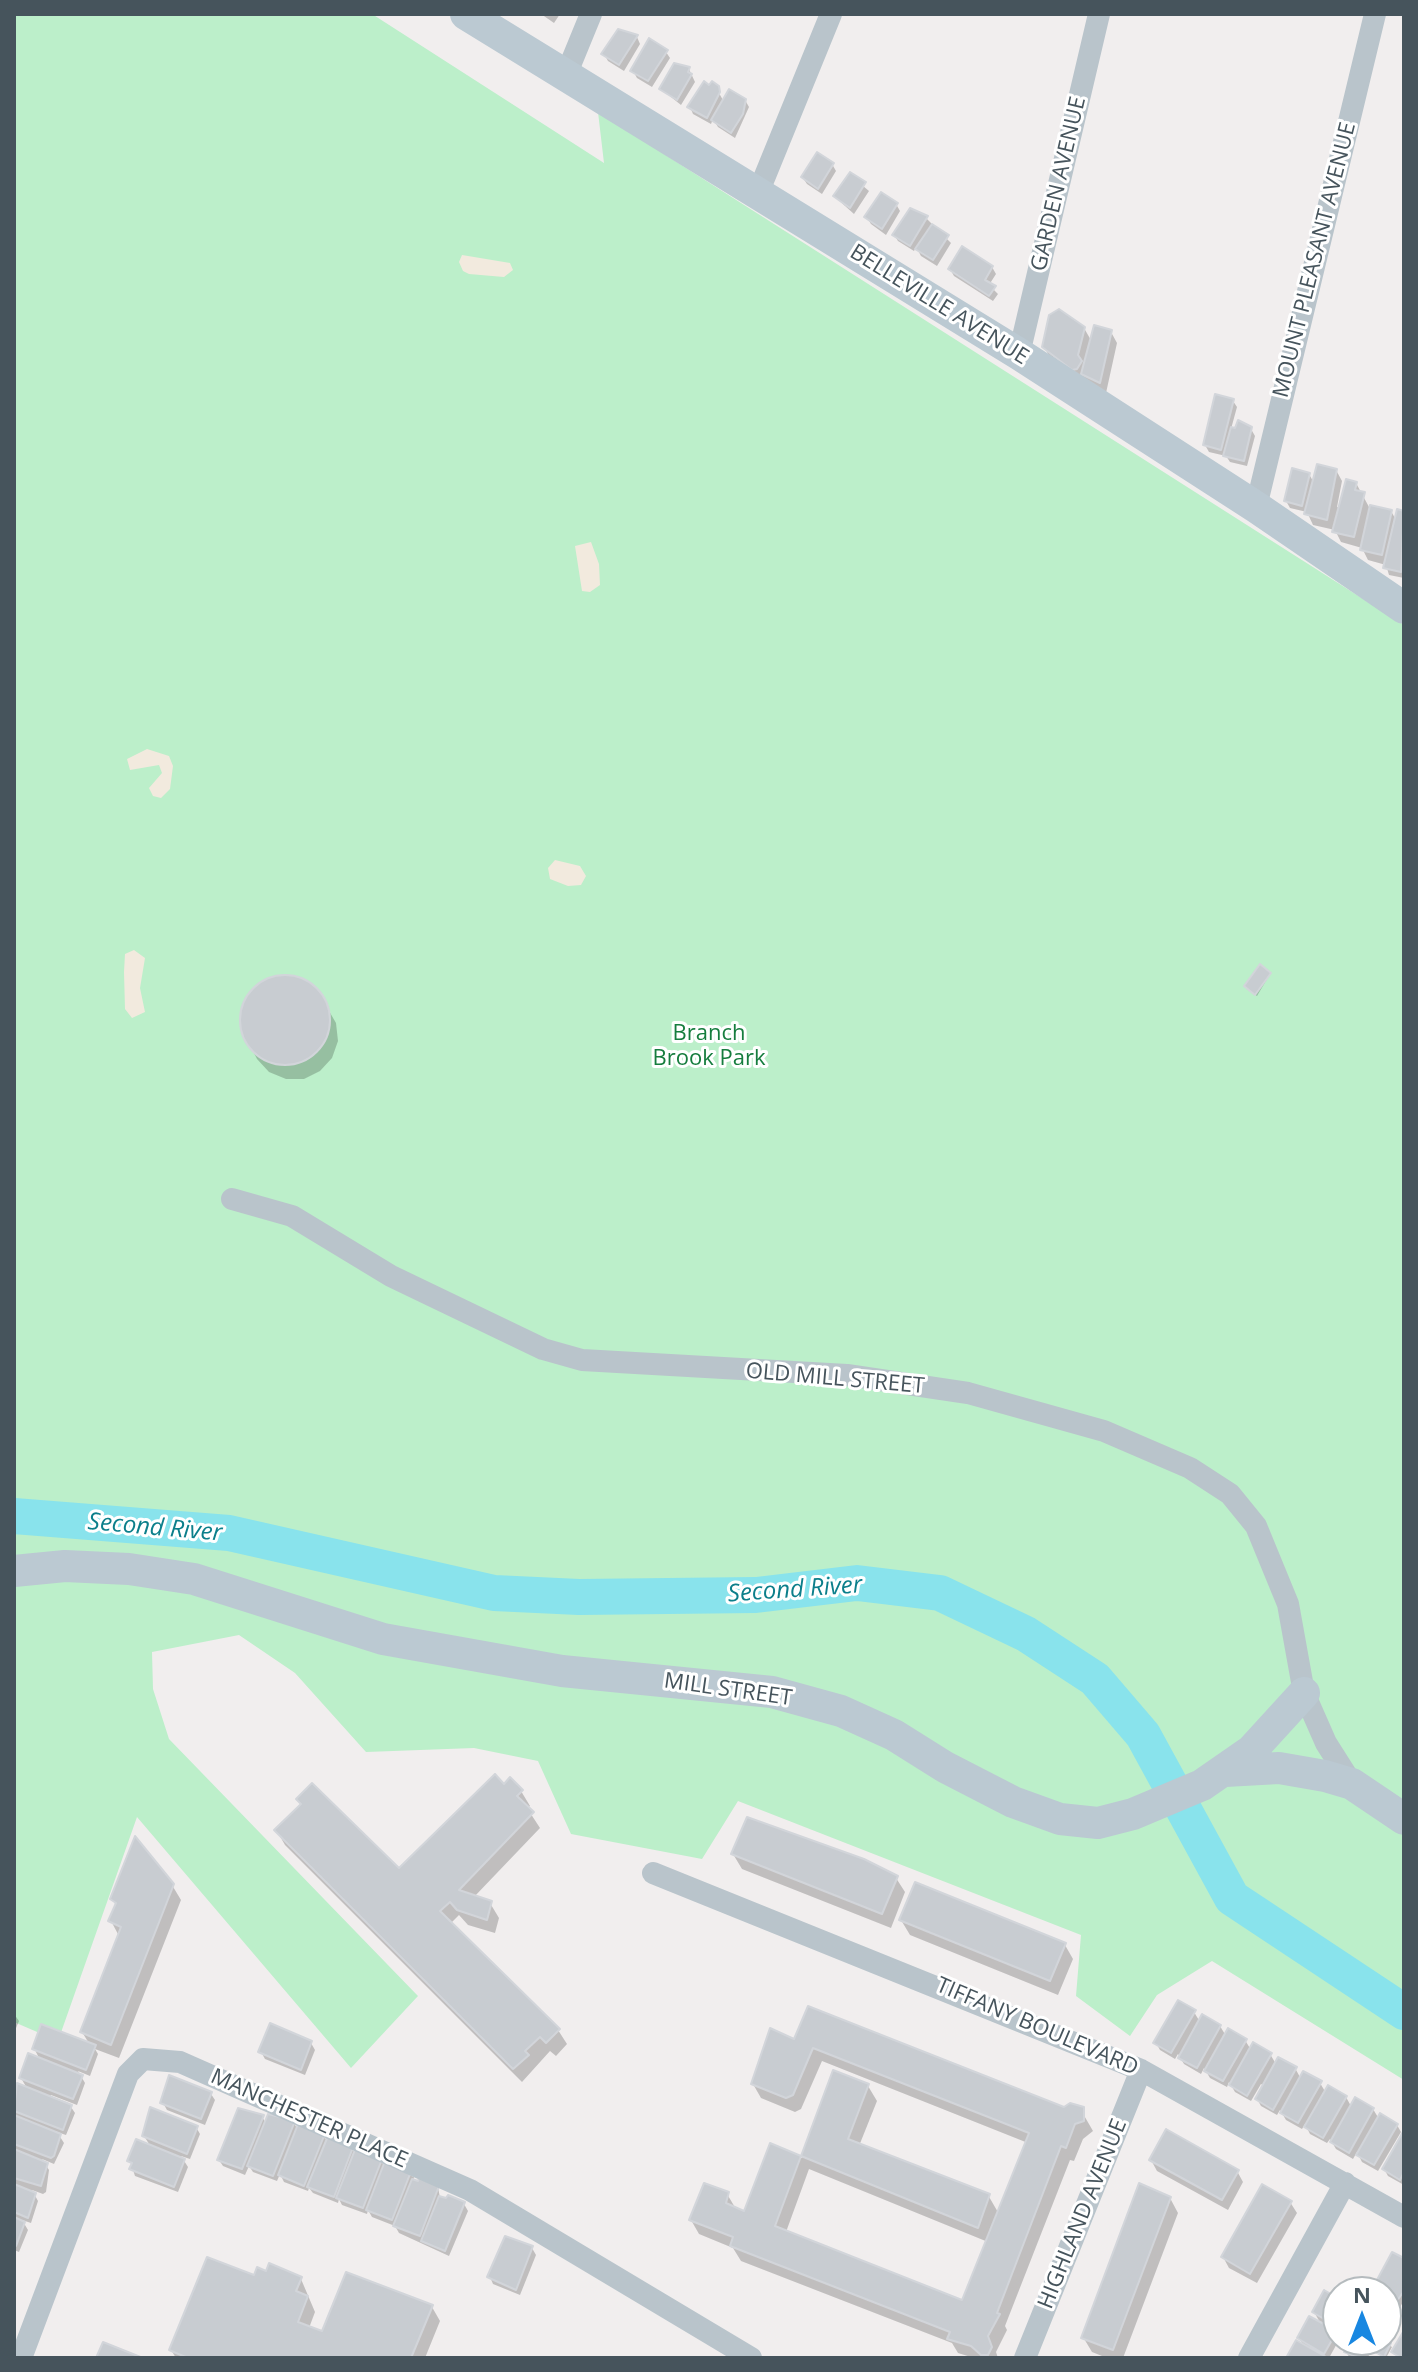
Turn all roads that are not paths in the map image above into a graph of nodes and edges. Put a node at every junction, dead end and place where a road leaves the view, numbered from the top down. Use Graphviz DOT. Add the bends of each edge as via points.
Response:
graph roads {
  1 [pos="466,14"];
  2 [pos="591,14"];
  3 [pos="831,14"];
  4 [pos="1099,14"];
  5 [pos="1375,14"];
  6 [pos="566,75"];
  7 [pos="758,193"];
  8 [pos="1019,354"];
  9 [pos="1256,507"];
  10 [pos="1404,608"];
  11 [pos="232,1199"];
  12 [pos="14,1571"];
  13 [pos="1304,1693"];
  14 [pos="1222,1771"];
  15 [pos="1352,1784"];
  16 [pos="1404,1819"];
  17 [pos="653,1873"];
  18 [pos="1141,2070"];
  19 [pos="1345,2183"];
  20 [pos="1404,2217"];
  21 [pos="21,2358"];
  22 [pos="751,2358"];
  23 [pos="1025,2358"];
  24 [pos="1249,2358"];
  1 -- 6 [label="street, BELLEVILLE AVENUE"];
  2 -- 6 [label="street"];
  3 -- 7 [label="street"];
  4 -- 8 [label="street, GARDEN AVENUE"];
  5 -- 9 [label="street, MOUNT PLEASANT AVENUE"];
  6 -- 7 [label="street, BELLEVILLE AVENUE"];
  7 -- 8 [label="street, BELLEVILLE AVENUE"];
  8 -- 9 [label="street, BELLEVILLE AVENUE"];
  9 -- 10 [label="street, BELLEVILLE AVENUE"];
  11 -- 13 [label="street, OLD MILL STREET" via="292,1216 391,1276 543,1349 582,1360 847,1375 968,1393 1104,1431 1190,1468 1230,1494 1256,1526 1288,1604"];
  12 -- 14 [label="street, MILL STREET" via="65,1566 194,1579 397,1642 562,1671 772,1692 855,1717 1013,1802 1060,1819 1098,1823 1133,1814"];
  13 -- 14 [label="street" via="1251,1751"];
  13 -- 15 [label="street, OLD MILL STREET"];
  14 -- 15 [label="street, MILL STREET" via="1279,1768"];
  15 -- 16 [label="street, MILL STREET"];
  17 -- 18 [label="street, TIFFANY BOULEVARD"];
  18 -- 19 [label="street, TIFFANY BOULEVARD"];
  18 -- 23 [label="street, HIGHLAND AVENUE"];
  19 -- 20 [label="street, TIFFANY BOULEVARD"];
  19 -- 24 [label="street"];
  21 -- 22 [label="street, MANCHESTER PLACE" via="128,2074 143,2059 180,2062 470,2190"];
}
